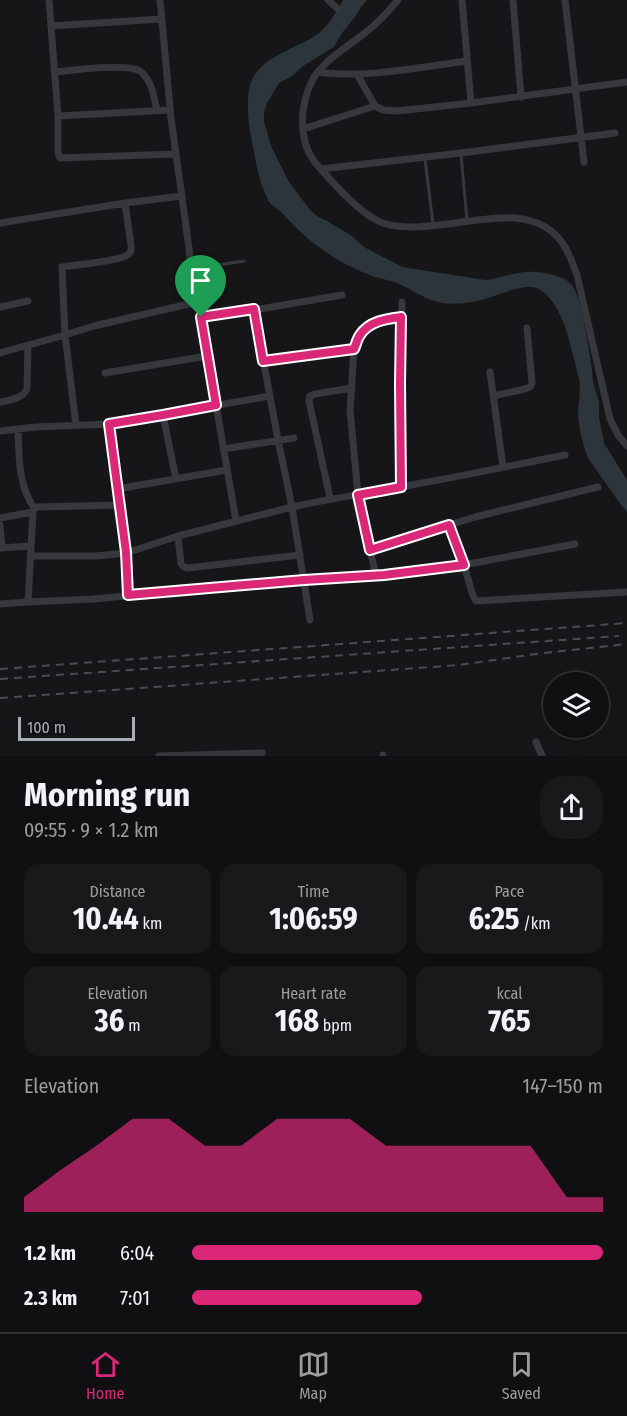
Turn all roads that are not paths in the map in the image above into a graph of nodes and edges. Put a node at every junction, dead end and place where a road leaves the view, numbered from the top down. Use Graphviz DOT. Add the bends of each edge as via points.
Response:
graph roads {
  1 [pos="49,0"];
  2 [pos="159,0"];
  3 [pos="328,0"];
  4 [pos="398,0"];
  5 [pos="462,0"];
  6 [pos="513,0"];
  7 [pos="565,0"];
  8 [pos="338,9"];
  9 [pos="161,19"];
  10 [pos="51,26"];
  11 [pos="467,61"];
  12 [pos="55,72"];
  13 [pos="318,72"];
  14 [pos="357,74"];
  15 [pos="627,82"];
  16 [pos="575,90"];
  17 [pos="520,97"];
  18 [pos="471,103"];
  19 [pos="375,106"];
  20 [pos="157,110"];
  21 [pos="170,110"];
  22 [pos="58,116"];
  23 [pos="303,129"];
  24 [pos="615,133"];
  25 [pos="581,136"];
  26 [pos="461,153"];
  27 [pos="176,154"];
  28 [pos="425,157"];
  29 [pos="584,162"];
  30 [pos="321,169"];
  31 [pos="182,196"];
  32 [pos="125,203"];
  33 [pos="468,221"];
  34 [pos="0,223"];
  35 [pos="433,225"];
  36 [pos="244,261"];
  37 [pos="191,269"];
  38 [pos="342,295"];
  39 [pos="28,301"];
  40 [pos="197,302"];
  41 [pos="402,302"];
  42 [pos="0,307"];
  43 [pos="254,309"];
  44 [pos="201,317"];
  45 [pos="401,317"];
  46 [pos="527,328"];
  47 [pos="65,336"];
  48 [pos="28,346"];
  49 [pos="354,349"];
  50 [pos="0,352"];
  51 [pos="207,356"];
  52 [pos="263,361"];
  53 [pos="490,372"];
  54 [pos="105,373"];
  55 [pos="352,388"];
  56 [pos="270,396"];
  57 [pos="493,396"];
  58 [pos="0,402"];
  59 [pos="216,405"];
  60 [pos="163,415"];
  61 [pos="109,424"];
  62 [pos="76,425"];
  63 [pos="18,429"];
  64 [pos="0,431"];
  65 [pos="294,438"];
  66 [pos="278,440"];
  67 [pos="627,446"];
  68 [pos="223,449"];
  69 [pos="565,455"];
  70 [pos="502,467"];
  71 [pos="227,470"];
  72 [pos="176,479"];
  73 [pos="401,487"];
  74 [pos="598,487"];
  75 [pos="117,489"];
  76 [pos="358,495"];
  77 [pos="330,498"];
  78 [pos="120,506"];
  79 [pos="292,507"];
  80 [pos="34,510"];
  81 [pos="0,518"];
  82 [pos="236,521"];
  83 [pos="0,525"];
  84 [pos="449,525"];
  85 [pos="178,536"];
  86 [pos="575,544"];
  87 [pos="31,546"];
  88 [pos="1,548"];
  89 [pos="370,550"];
  90 [pos="126,552"];
  91 [pos="300,555"];
  92 [pos="30,556"];
  93 [pos="464,565"];
  94 [pos="376,576"];
  95 [pos="304,580"];
  96 [pos="627,592"];
  97 [pos="128,595"];
  98 [pos="28,602"];
  99 [pos="0,604"];
  100 [pos="310,620"];
  101 [pos="536,742"];
  102 [pos="262,753"];
  103 [pos="159,756"];
  104 [pos="171,756"];
  105 [pos="542,756"];
  1 -- 10 [label="street"];
  2 -- 9 [label="street"];
  3 -- 8 [label="street"];
  4 -- 13 [label="street" via="382,19"];
  5 -- 11 [label="street"];
  6 -- 17 [label="street"];
  7 -- 16 [label="street"];
  9 -- 10 [label="street"];
  9 -- 21 [label="street"];
  10 -- 12 [label="street"];
  11 -- 14 [label="street"];
  11 -- 18 [label="street"];
  12 -- 20 [label="street" via="128,67 139,71 152,89"];
  12 -- 22 [label="street"];
  13 -- 14 [label="street"];
  13 -- 23 [label="street" via="304,106"];
  14 -- 19 [label="street"];
  15 -- 16 [label="street"];
  16 -- 17 [label="street"];
  16 -- 25 [label="street"];
  17 -- 18 [label="street"];
  18 -- 19 [label="street" via="397,111"];
  19 -- 23 [label="street"];
  20 -- 21 [label="street"];
  20 -- 22 [label="street"];
  21 -- 27 [label="street"];
  22 -- 27 [label="street" via="60,158"];
  23 -- 30 [label="street" via="309,153"];
  24 -- 25 [label="street"];
  25 -- 26 [label="street"];
  25 -- 29 [label="street"];
  26 -- 28 [label="street"];
  26 -- 33 [label="lane"];
  27 -- 31 [label="street"];
  28 -- 30 [label="street"];
  28 -- 35 [label="lane"];
  30 -- 35 [label="street" via="377,221 396,226"];
  31 -- 32 [label="street"];
  31 -- 37 [label="street"];
  32 -- 34 [label="street"];
  32 -- 47 [label="street" via="131,251 117,259 62,267"];
  33 -- 35 [label="street"];
  33 -- 67 [label="street" via="522,219 554,232 562,242 577,275 610,419"];
  36 -- 37 [label="lane"];
  37 -- 40 [label="street"];
  38 -- 43 [label="street"];
  39 -- 42 [label="street"];
  40 -- 44 [label="street"];
  40 -- 47 [label="street"];
  41 -- 45 [label="street"];
  43 -- 44 [label="street"];
  43 -- 52 [label="street"];
  44 -- 51 [label="street"];
  45 -- 49 [label="street" via="366,328"];
  45 -- 73 [label="street"];
  46 -- 57 [label="street" via="530,387"];
  47 -- 48 [label="street"];
  47 -- 62 [label="street"];
  48 -- 50 [label="street"];
  48 -- 58 [label="street" via="27,389 17,398"];
  49 -- 52 [label="street"];
  49 -- 55 [label="street"];
  51 -- 54 [label="street"];
  51 -- 59 [label="street"];
  52 -- 56 [label="street"];
  53 -- 57 [label="street"];
  55 -- 76 [label="street" via="350,410"];
  55 -- 77 [label="street" via="310,396"];
  56 -- 59 [label="street"];
  56 -- 66 [label="street"];
  57 -- 70 [label="street"];
  59 -- 60 [label="street"];
  59 -- 68 [label="street"];
  60 -- 61 [label="street"];
  60 -- 72 [label="street"];
  61 -- 62 [label="street"];
  61 -- 75 [label="street"];
  62 -- 63 [label="street"];
  63 -- 64 [label="street"];
  63 -- 80 [label="street" via="19,468"];
  65 -- 66 [label="street"];
  66 -- 68 [label="street"];
  66 -- 79 [label="street"];
  68 -- 71 [label="street"];
  69 -- 70 [label="street"];
  70 -- 73 [label="street"];
  71 -- 72 [label="street"];
  71 -- 82 [label="street"];
  72 -- 75 [label="street"];
  73 -- 76 [label="street"];
  74 -- 84 [label="street"];
  75 -- 78 [label="street"];
  76 -- 77 [label="street"];
  76 -- 89 [label="street"];
  77 -- 79 [label="street"];
  78 -- 80 [label="street"];
  78 -- 90 [label="street"];
  79 -- 82 [label="street"];
  79 -- 91 [label="street"];
  80 -- 81 [label="street"];
  80 -- 87 [label="street"];
  82 -- 85 [label="street"];
  83 -- 88 [label="street"];
  84 -- 89 [label="street"];
  84 -- 93 [label="street"];
  85 -- 90 [label="street"];
  85 -- 91 [label="street" via="181,564 188,568"];
  86 -- 93 [label="street"];
  87 -- 88 [label="street"];
  87 -- 92 [label="street"];
  89 -- 94 [label="street"];
  90 -- 92 [label="street"];
  90 -- 97 [label="street"];
  91 -- 95 [label="street"];
  92 -- 98 [label="street"];
  93 -- 94 [label="street"];
  93 -- 96 [label="street" via="476,601"];
  94 -- 95 [label="street"];
  95 -- 97 [label="street"];
  95 -- 100 [label="street"];
  97 -- 98 [label="street"];
  98 -- 99 [label="street"];
  101 -- 105 [label="street"];
  102 -- 104 [label="street"];
  103 -- 104 [label="street"];
}
